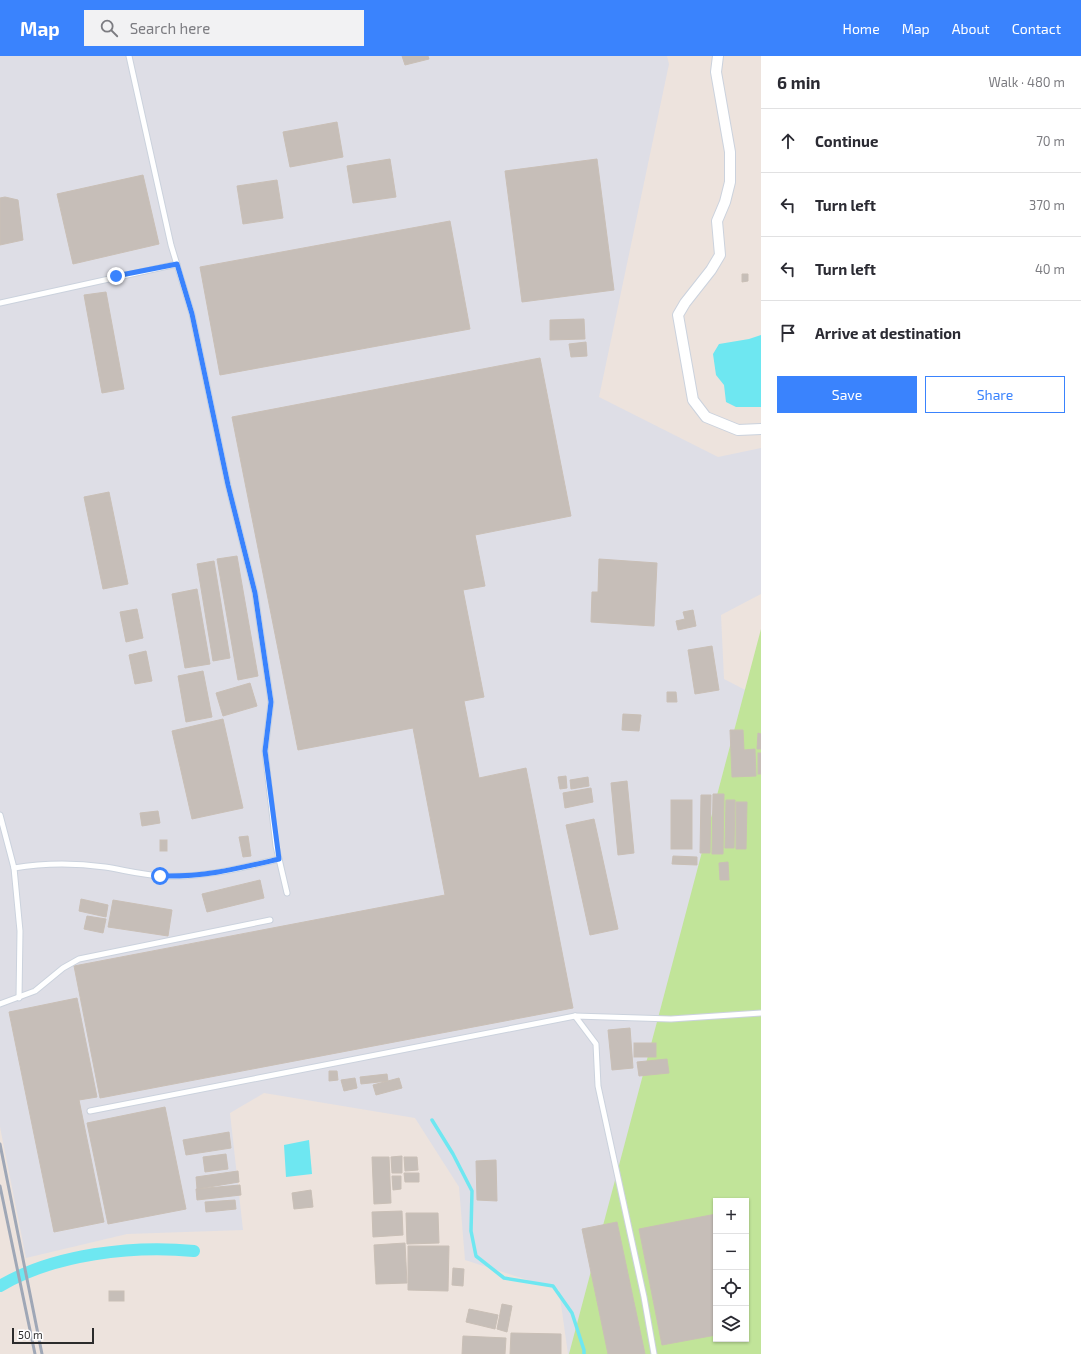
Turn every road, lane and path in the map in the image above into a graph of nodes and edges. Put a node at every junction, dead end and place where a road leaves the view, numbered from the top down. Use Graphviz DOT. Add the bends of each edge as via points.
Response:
graph roads {
  1 [pos="129,56"];
  2 [pos="718,56"];
  3 [pos="177,264"];
  4 [pos="0,303"];
  5 [pos="761,429"];
  6 [pos="0,815"];
  7 [pos="279,859"];
  8 [pos="14,868"];
  9 [pos="287,893"];
  10 [pos="270,920"];
  11 [pos="19,998"];
  12 [pos="0,1004"];
  13 [pos="761,1013"];
  14 [pos="574,1016"];
  15 [pos="90,1111"];
  16 [pos="654,1354"];
  1 -- 3 [label="lane"];
  2 -- 5 [label="street" via="716,72 730,152 730,182 717,222 720,255 678,315 693,400 706,417 738,430"];
  3 -- 4 [label="lane"];
  3 -- 7 [label="lane" via="192,314 228,485 255,593 271,702 265,751"];
  6 -- 8 [label="lane"];
  7 -- 8 [label="lane" via="220,873 186,876 160,876 78,864"];
  7 -- 9 [label="lane"];
  8 -- 11 [label="lane" via="20,931"];
  10 -- 11 [label="lane" via="79,959 35,991"];
  11 -- 12 [label="lane"];
  13 -- 14 [label="lane" via="671,1019"];
  14 -- 15 [label="lane"];
  14 -- 16 [label="lane" via="596,1044 598,1086"];
}
